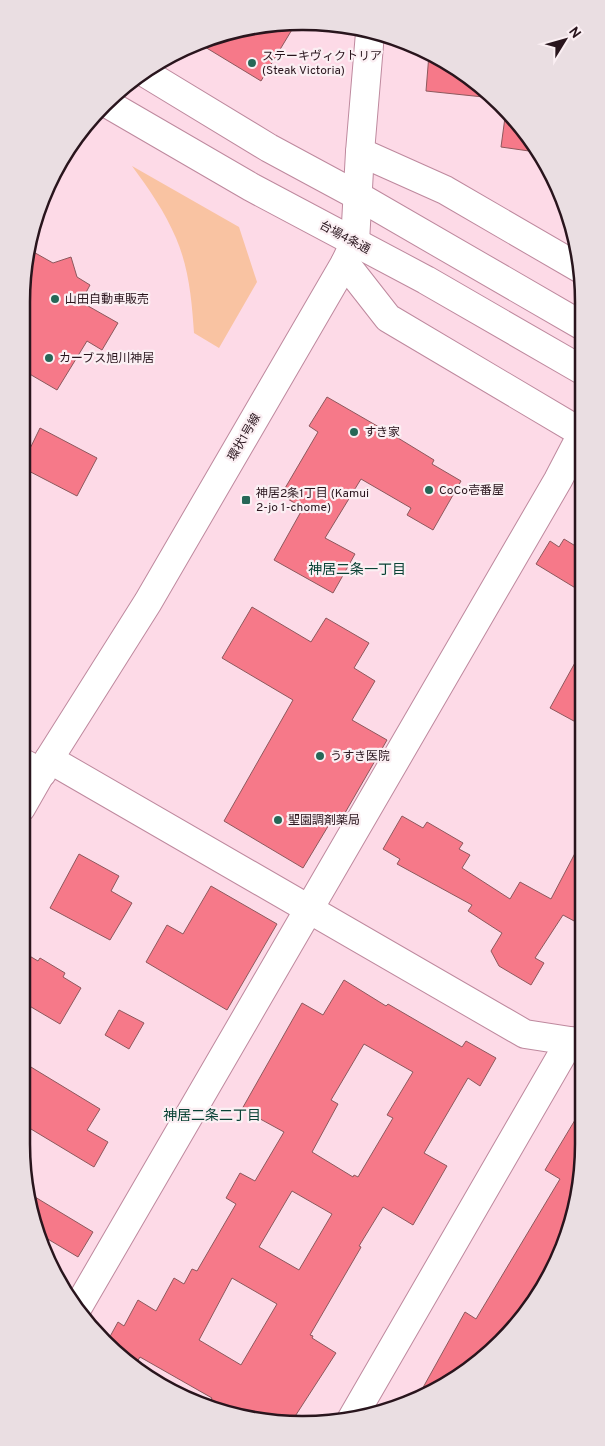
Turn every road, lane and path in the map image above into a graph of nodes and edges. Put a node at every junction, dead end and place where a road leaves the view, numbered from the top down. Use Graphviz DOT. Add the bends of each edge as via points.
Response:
graph roads {
  1 [pos="370,38"];
  2 [pos="151,76"];
  3 [pos="113,107"];
  4 [pos="360,152"];
  5 [pos="358,196"];
  6 [pos="350,253"];
  7 [pos="573,264"];
  8 [pos="575,320"];
  9 [pos="575,366"];
  10 [pos="575,429"];
  11 [pos="575,447"];
  12 [pos="37,765"];
  13 [pos="30,784"];
  14 [pos="308,908"];
  15 [pos="575,1044"];
  16 [pos="575,1047"];
  17 [pos="81,1302"];
  18 [pos="356,1411"];
  1 -- 4 [label="main road, 環状1号線"];
  2 -- 5 [label="main road"];
  3 -- 6 [label="main road, 台場4条通" via="251,187"];
  4 -- 5 [label="main road, 環状1号線"];
  4 -- 7 [label="main road" via="445,190"];
  5 -- 6 [label="main road, 環状1号線"];
  5 -- 8 [label="main road"];
  6 -- 9 [label="main road, 台場4条通" via="426,280"];
  6 -- 10 [label="main road" via="388,318"];
  6 -- 12 [label="main road, 環状1号線" via="148,602"];
  11 -- 14 [label="main road"];
  12 -- 13 [label="main road, 環状1号線"];
  12 -- 14 [label="main road"];
  14 -- 15 [label="main road" via="525,1034"];
  14 -- 17 [label="main road"];
  16 -- 18 [label="main road"];
}
